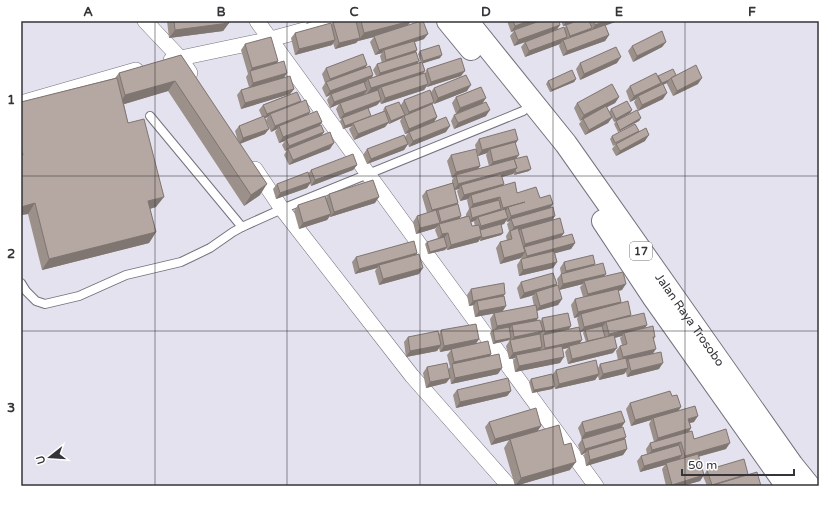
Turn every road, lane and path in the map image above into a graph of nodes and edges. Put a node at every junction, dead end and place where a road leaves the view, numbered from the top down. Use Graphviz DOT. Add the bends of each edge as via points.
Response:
graph roads {
  1 [pos="145,21"];
  2 [pos="257,21"];
  3 [pos="337,21"];
  4 [pos="448,21"];
  5 [pos="467,21"];
  6 [pos="270,39"];
  7 [pos="165,62"];
  8 [pos="198,84"];
  9 [pos="21,103"];
  10 [pos="523,111"];
  11 [pos="150,116"];
  12 [pos="247,156"];
  13 [pos="368,174"];
  14 [pos="280,210"];
  15 [pos="242,227"];
  16 [pos="21,283"];
  17 [pos="510,486"];
  18 [pos="596,486"];
  19 [pos="787,486"];
  20 [pos="809,486"];
  1 -- 7 [label="street"];
  2 -- 6 [label="street"];
  3 -- 6 [label="street"];
  4 -- 10 [label="highway, Jalan Raya Trosobo / 17"];
  5 -- 20 [label="highway, Jalan Raya Trosobo / 17" via="566,144"];
  6 -- 7 [label="street"];
  6 -- 13 [label="street"];
  7 -- 8 [label="street"];
  7 -- 9 [label="street"];
  10 -- 13 [label="lane"];
  10 -- 19 [label="highway, Jalan Raya Trosobo / 17" via="595,209 654,298"];
  11 -- 15 [label="lane"];
  12 -- 14 [label="street"];
  13 -- 14 [label="lane"];
  13 -- 18 [label="street"];
  14 -- 15 [label="lane"];
  14 -- 17 [label="street" via="412,376"];
  15 -- 16 [label="lane" via="210,248 181,262 126,275 79,296 44,304 36,301"];
}
